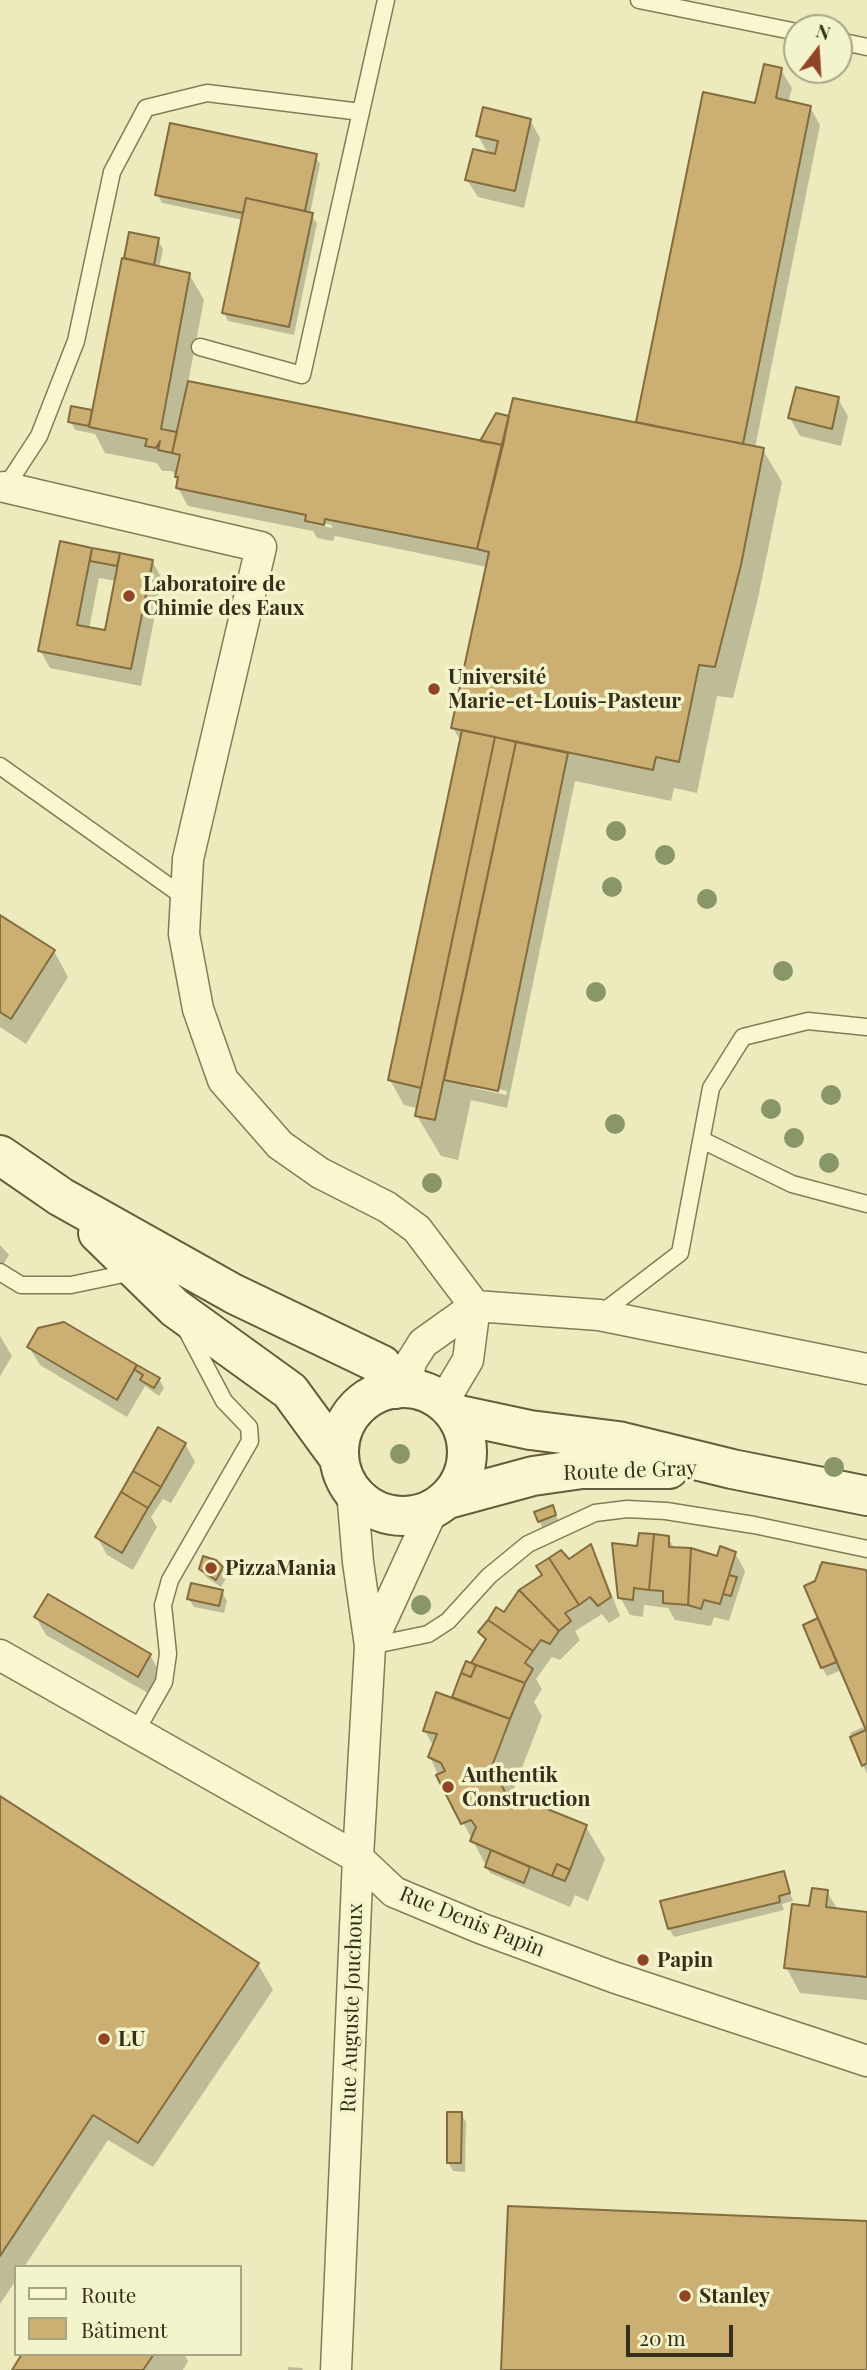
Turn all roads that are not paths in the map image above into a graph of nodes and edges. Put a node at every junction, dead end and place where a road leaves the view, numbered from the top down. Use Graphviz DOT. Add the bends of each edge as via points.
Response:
graph roads {
  1 [pos="386,0"];
  2 [pos="639,0"];
  3 [pos="783,29"];
  4 [pos="361,113"];
  5 [pos="200,347"];
  6 [pos="2,493"];
  7 [pos="0,766"];
  8 [pos="187,899"];
  9 [pos="867,1027"];
  10 [pos="702,1140"];
  11 [pos="0,1155"];
  12 [pos="61,1197"];
  13 [pos="867,1204"];
  14 [pos="137,1271"];
  15 [pos="0,1272"];
  16 [pos="475,1306"];
  17 [pos="175,1308"];
  18 [pos="599,1315"];
  19 [pos="867,1369"];
  20 [pos="401,1388"];
  21 [pos="449,1408"];
  22 [pos="732,1469"];
  23 [pos="346,1474"];
  24 [pos="867,1496"];
  25 [pos="440,1504"];
  26 [pos="867,1549"];
  27 [pos="370,1646"];
  28 [pos="0,1655"];
  29 [pos="135,1733"];
  30 [pos="358,1858"];
  31 [pos="867,2061"];
  32 [pos="336,2370"];
  1 -- 4 [label="lane"];
  2 -- 3 [label="lane"];
  4 -- 5 [label="lane" via="302,375"];
  4 -- 6 [label="lane" via="207,93 146,108 112,172 76,341 38,436"];
  6 -- 8 [label="street" via="261,547 188,859"];
  7 -- 8 [label="lane"];
  8 -- 16 [label="street" via="184,934 198,1009 223,1080 280,1145 320,1173 387,1206 417,1229"];
  9 -- 10 [label="lane" via="808,1021 743,1037 711,1088"];
  10 -- 13 [label="lane" via="792,1184"];
  10 -- 18 [label="lane" via="680,1254"];
  11 -- 12 [label="main road"];
  12 -- 14 [label="main road"];
  12 -- 20 [label="main road" via="234,1294 382,1365"];
  14 -- 15 [label="lane" via="71,1285 21,1285"];
  14 -- 17 [label="main road"];
  16 -- 18 [label="street"];
  16 -- 20 [label="street" via="423,1343"];
  16 -- 21 [label="street" via="468,1360"];
  17 -- 23 [label="main road" via="290,1391"];
  17 -- 29 [label="lane" via="224,1401 249,1427 250,1441 170,1580 163,1605 168,1654 164,1682"];
  18 -- 19 [label="street"];
  20 -- 21 [label="main road" via="426,1392"];
  20 -- 23 [label="main road" via="375,1395 357,1408 345,1426"];
  21 -- 22 [label="main road, Route de Gray" via="530,1430 618,1441"];
  21 -- 25 [label="main road" via="465,1435 467,1458 461,1480"];
  22 -- 24 [label="main road, Route de Gray"];
  22 -- 25 [label="main road, Route de Gray" via="582,1469 533,1476"];
  23 -- 25 [label="main road" via="369,1506 390,1515 412,1516"];
  23 -- 27 [label="street, Rue Auguste Jouchoux"];
  25 -- 27 [label="street, Rue Auguste Jouchoux"];
  26 -- 27 [label="lane" via="666,1511 594,1513 528,1544 428,1634"];
  27 -- 30 [label="street, Rue Auguste Jouchoux"];
  28 -- 29 [label="street, Rue Denis Papin"];
  29 -- 30 [label="street, Rue Denis Papin"];
  30 -- 31 [label="street, Rue Denis Papin" via="394,1892 480,1928"];
  30 -- 32 [label="street, Rue Auguste Jouchoux"];
}
